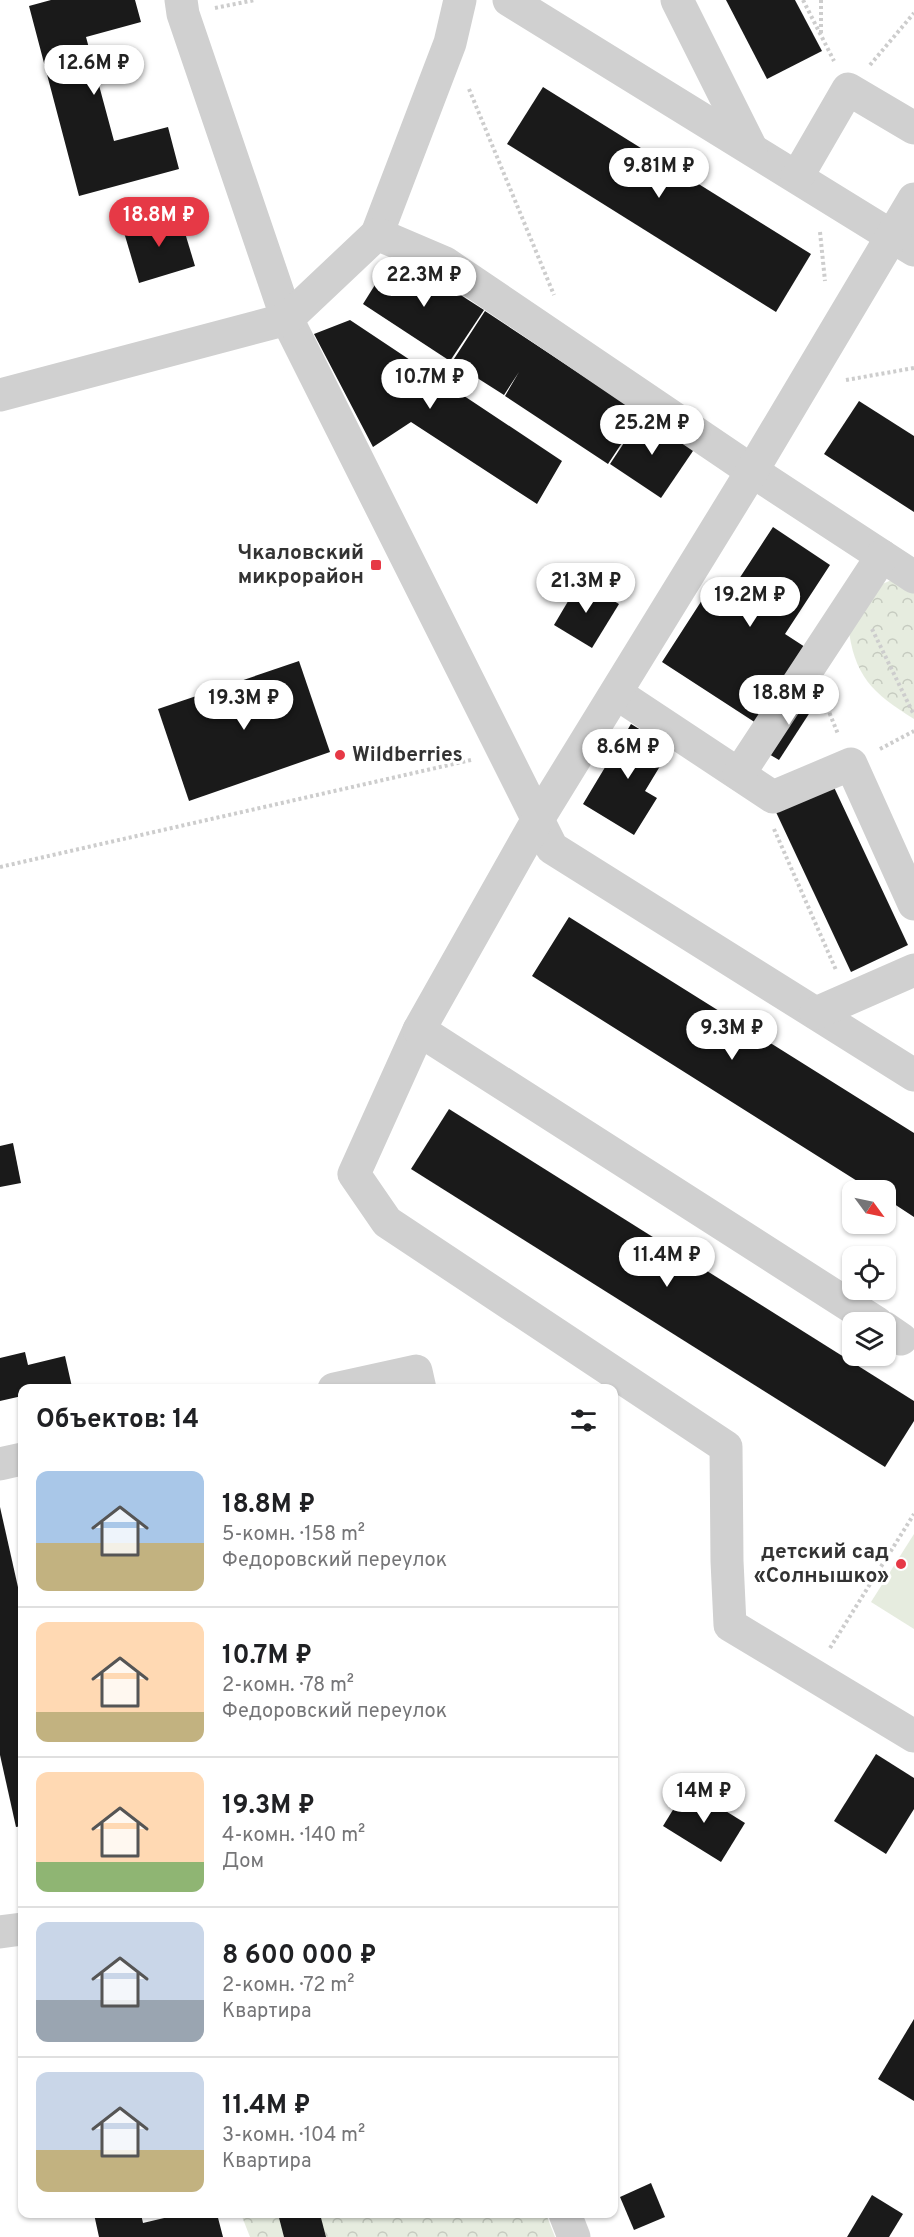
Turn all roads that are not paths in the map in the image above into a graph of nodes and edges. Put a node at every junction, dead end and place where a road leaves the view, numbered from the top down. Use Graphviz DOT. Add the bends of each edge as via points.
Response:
graph roads {
  1 [pos="460,0"];
  2 [pos="509,0"];
  3 [pos="676,0"];
  4 [pos="182,7"];
  5 [pos="914,128"];
  6 [pos="751,148"];
  7 [pos="806,183"];
  8 [pos="914,199"];
  9 [pos="377,234"];
  10 [pos="903,243"];
  11 [pos="287,319"];
  12 [pos="0,395"];
  13 [pos="752,471"];
  14 [pos="882,556"];
  15 [pos="914,577"];
  16 [pos="616,693"];
  17 [pos="747,779"];
  18 [pos="538,819"];
  19 [pos="914,903"];
  20 [pos="914,970"];
  21 [pos="816,1013"];
  22 [pos="419,1030"];
  23 [pos="914,1075"];
  24 [pos="860,1312"];
  25 [pos="357,1384"];
  26 [pos="419,1384"];
  27 [pos="18,1460"];
  28 [pos="0,1464"];
  29 [pos="914,1736"];
  30 [pos="18,1930"];
  31 [pos="0,1932"];
  32 [pos="567,2218"];
  33 [pos="574,2237"];
  1 -- 9 [label="street" via="450,44"];
  2 -- 6 [label="street"];
  3 -- 6 [label="street"];
  4 -- 11 [label="street"];
  5 -- 7 [label="street" via="848,89"];
  6 -- 7 [label="street"];
  7 -- 10 [label="street"];
  8 -- 10 [label="street"];
  9 -- 11 [label="street"];
  9 -- 13 [label="street" via="445,263"];
  10 -- 13 [label="street"];
  11 -- 12 [label="street"];
  11 -- 18 [label="street"];
  13 -- 14 [label="street"];
  13 -- 16 [label="street"];
  14 -- 15 [label="street"];
  14 -- 17 [label="street" via="809,667"];
  16 -- 17 [label="street"];
  16 -- 18 [label="street"];
  17 -- 19 [label="street" via="773,797 851,764"];
  18 -- 21 [label="street" via="552,848"];
  18 -- 22 [label="street"];
  20 -- 21 [label="street"];
  21 -- 23 [label="street"];
  22 -- 24 [label="street"];
  22 -- 29 [label="street" via="354,1174 387,1222 726,1447 730,1625"];
  25 -- 26 [label="street" via="416,1371"];
  27 -- 28 [label="street"];
  30 -- 31 [label="street"];
  32 -- 33 [label="street"];
}
